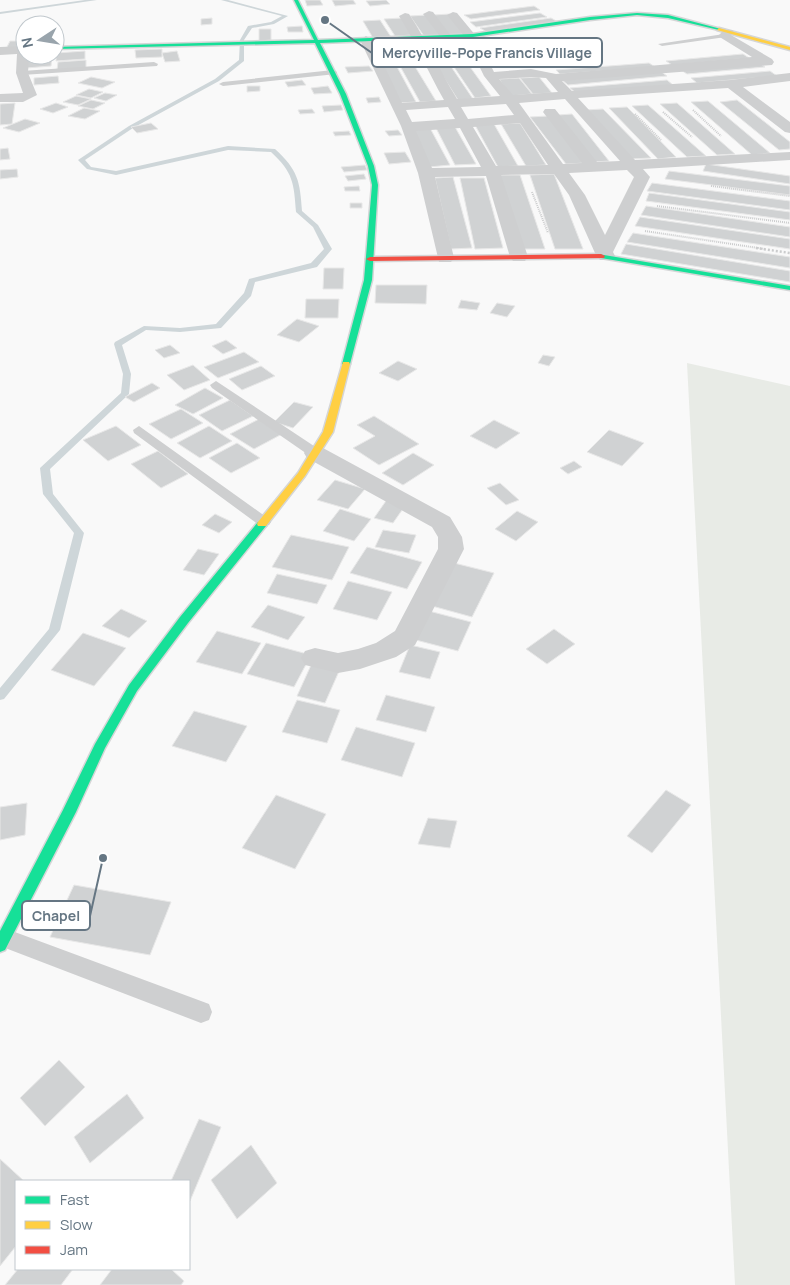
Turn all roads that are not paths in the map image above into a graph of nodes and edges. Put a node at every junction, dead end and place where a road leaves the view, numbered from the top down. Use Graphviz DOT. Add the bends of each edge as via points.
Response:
graph roads {
  1 [pos="296,0"];
  2 [pos="429,14"];
  3 [pos="453,15"];
  4 [pos="404,16"];
  5 [pos="726,34"];
  6 [pos="470,36"];
  7 [pos="446,37"];
  8 [pos="420,39"];
  9 [pos="366,40"];
  10 [pos="318,42"];
  11 [pos="662,44"];
  12 [pos="65,48"];
  13 [pos="790,48"];
  14 [pos="745,50"];
  15 [pos="15,51"];
  16 [pos="0,52"];
  17 [pos="765,60"];
  18 [pos="154,64"];
  19 [pos="23,65"];
  20 [pos="779,68"];
  21 [pos="333,72"];
  22 [pos="22,73"];
  23 [pos="490,76"];
  24 [pos="790,76"];
  25 [pos="557,83"];
  26 [pos="222,84"];
  27 [pos="731,84"];
  28 [pos="746,96"];
  29 [pos="0,98"];
  30 [pos="510,100"];
  31 [pos="453,103"];
  32 [pos="623,105"];
  33 [pos="397,107"];
  34 [pos="597,108"];
  35 [pos="579,109"];
  36 [pos="550,112"];
  37 [pos="521,117"];
  38 [pos="465,123"];
  39 [pos="407,127"];
  40 [pos="790,129"];
  41 [pos="790,156"];
  42 [pos="713,161"];
  43 [pos="632,166"];
  44 [pos="594,168"];
  45 [pos="561,169"];
  46 [pos="426,172"];
  47 [pos="492,172"];
  48 [pos="790,172"];
  49 [pos="605,254"];
  50 [pos="519,257"];
  51 [pos="445,258"];
  52 [pos="370,259"];
  53 [pos="790,288"];
  54 [pos="216,385"];
  55 [pos="139,430"];
  56 [pos="315,453"];
  57 [pos="264,522"];
  58 [pos="315,658"];
  59 [pos="2,942"];
  60 [pos="201,1012"];
  1 -- 10 [label="street"];
  2 -- 7 [label="street"];
  3 -- 6 [label="street"];
  4 -- 8 [label="street"];
  5 -- 6 [label="street" via="675,17 638,14"];
  5 -- 11 [label="lane"];
  5 -- 13 [label="street"];
  5 -- 14 [label="street"];
  6 -- 7 [label="street"];
  6 -- 23 [label="street"];
  7 -- 8 [label="street"];
  8 -- 9 [label="street"];
  8 -- 31 [label="street" via="428,60"];
  9 -- 10 [label="street"];
  9 -- 33 [label="street"];
  10 -- 12 [label="street"];
  10 -- 21 [label="street"];
  14 -- 17 [label="street"];
  14 -- 25 [label="street" via="562,64 548,68"];
  15 -- 16 [label="street"];
  17 -- 20 [label="street"];
  17 -- 25 [label="street"];
  18 -- 22 [label="lane"];
  19 -- 22 [label="street"];
  20 -- 24 [label="street"];
  20 -- 25 [label="street"];
  21 -- 26 [label="lane"];
  21 -- 52 [label="street" via="366,152 375,186"];
  22 -- 29 [label="street" via="28,97"];
  23 -- 25 [label="street"];
  23 -- 30 [label="street"];
  24 -- 27 [label="street"];
  25 -- 27 [label="street"];
  25 -- 30 [label="street"];
  25 -- 35 [label="street"];
  27 -- 28 [label="street"];
  28 -- 32 [label="street"];
  28 -- 40 [label="street"];
  30 -- 31 [label="street"];
  30 -- 37 [label="street"];
  31 -- 33 [label="street"];
  31 -- 38 [label="street"];
  33 -- 39 [label="street"];
  34 -- 35 [label="street"];
  35 -- 36 [label="street"];
  35 -- 43 [label="street"];
  36 -- 37 [label="street"];
  36 -- 44 [label="street"];
  37 -- 38 [label="street"];
  37 -- 45 [label="street"];
  38 -- 39 [label="street"];
  38 -- 47 [label="street"];
  39 -- 46 [label="street"];
  41 -- 42 [label="street"];
  42 -- 43 [label="street"];
  42 -- 48 [label="street"];
  43 -- 44 [label="street"];
  43 -- 49 [label="street" via="642,177"];
  44 -- 45 [label="street"];
  45 -- 47 [label="street"];
  45 -- 49 [label="street"];
  46 -- 47 [label="street"];
  46 -- 51 [label="street"];
  47 -- 50 [label="street"];
  49 -- 50 [label="street"];
  49 -- 53 [label="street"];
  50 -- 51 [label="street"];
  51 -- 52 [label="street"];
  52 -- 56 [label="street" via="368,280 328,432"];
  54 -- 56 [label="lane"];
  55 -- 57 [label="lane"];
  56 -- 57 [label="street"];
  56 -- 58 [label="street" via="441,522 450,537 451,549 406,638 386,650 360,659 338,663"];
  57 -- 59 [label="street" via="133,688 99,747"];
  59 -- 60 [label="lane"];
}
